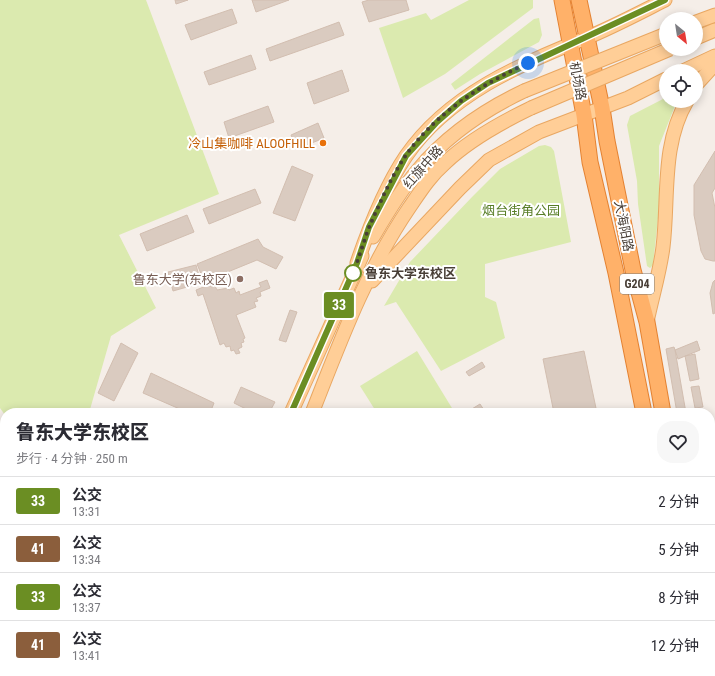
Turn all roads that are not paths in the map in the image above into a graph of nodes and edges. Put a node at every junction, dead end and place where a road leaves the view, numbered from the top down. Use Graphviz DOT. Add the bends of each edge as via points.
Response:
graph roads {
  1 [pos="665,0"];
  2 [pos="579,3"];
  3 [pos="563,5"];
  4 [pos="715,15"];
  5 [pos="703,19"];
  6 [pos="715,30"];
  7 [pos="703,35"];
  8 [pos="659,37"];
  9 [pos="586,38"];
  10 [pos="570,43"];
  11 [pos="659,54"];
  12 [pos="715,56"];
  13 [pos="698,64"];
  14 [pos="715,64"];
  15 [pos="703,77"];
  16 [pos="659,83"];
  17 [pos="602,108"];
  18 [pos="683,108"];
  19 [pos="584,115"];
  20 [pos="357,263"];
  21 [pos="360,294"];
  22 [pos="647,322"];
  23 [pos="293,408"];
  24 [pos="314,408"];
  25 [pos="643,408"];
  26 [pos="662,408"];
  1 -- 9 [label="main road"];
  2 -- 9 [label="highway, G204"];
  3 -- 10 [label="highway, 机场路 / G204"];
  4 -- 5 [label="main road"];
  6 -- 7 [label="main road"];
  8 -- 20 [label="main road, 红旗中路, bridge" via="508,99 461,129 437,149 417,171 383,219"];
  9 -- 10 [label="main road"];
  9 -- 17 [label="highway, 大海阳路 / G204"];
  10 -- 19 [label="highway, 机场路 / G204"];
  10 -- 20 [label="main road" via="488,83 461,101 420,139 406,156 369,227"];
  11 -- 21 [label="main road, 红旗中路, bridge" via="517,115 471,143 446,162 428,180 396,228"];
  12 -- 13 [label="main road"];
  14 -- 15 [label="main road"];
  16 -- 17 [label="main road"];
  17 -- 19 [label="main road"];
  17 -- 22 [label="highway, 大海阳路 / G204" via="633,270"];
  18 -- 22 [label="main road" via="670,143 663,247"];
  19 -- 21 [label="main road" via="539,132 501,152 479,168"];
  19 -- 25 [label="highway, 大海阳路 / G204" via="590,162 616,273"];
  20 -- 23 [label="main road, 红旗中路"];
  21 -- 24 [label="main road, 红旗中路"];
  22 -- 26 [label="highway, 大海阳路 / G204"];
}
